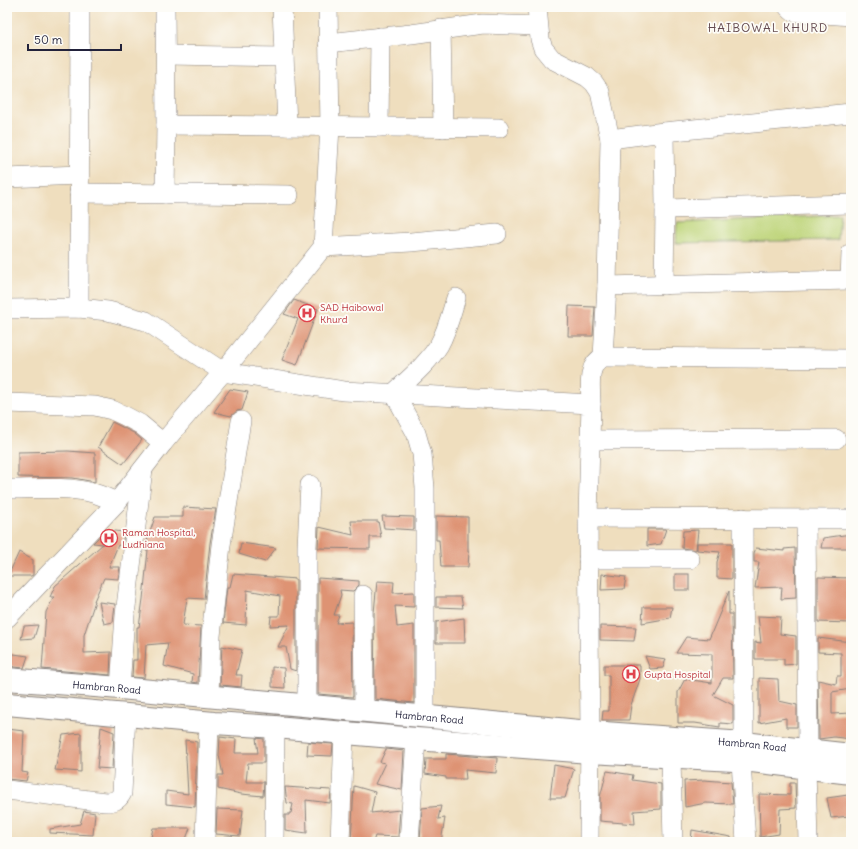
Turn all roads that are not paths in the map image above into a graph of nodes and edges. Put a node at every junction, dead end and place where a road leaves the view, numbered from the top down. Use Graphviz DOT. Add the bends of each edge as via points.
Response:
graph roads {
  1 [pos="80,7"];
  2 [pos="165,7"];
  3 [pos="282,7"];
  4 [pos="328,7"];
  5 [pos="537,7"];
  6 [pos="788,7"];
  7 [pos="851,16"];
  8 [pos="538,26"];
  9 [pos="441,29"];
  10 [pos="380,37"];
  11 [pos="328,43"];
  12 [pos="166,55"];
  13 [pos="284,57"];
  14 [pos="851,113"];
  15 [pos="166,125"];
  16 [pos="287,126"];
  17 [pos="330,127"];
  18 [pos="379,127"];
  19 [pos="443,128"];
  20 [pos="499,128"];
  21 [pos="664,132"];
  22 [pos="610,139"];
  23 [pos="7,178"];
  24 [pos="79,184"];
  25 [pos="165,194"];
  26 [pos="289,195"];
  27 [pos="851,204"];
  28 [pos="665,209"];
  29 [pos="497,234"];
  30 [pos="322,247"];
  31 [pos="851,253"];
  32 [pos="850,280"];
  33 [pos="664,285"];
  34 [pos="607,286"];
  35 [pos="456,298"];
  36 [pos="7,308"];
  37 [pos="79,308"];
  38 [pos="603,357"];
  39 [pos="851,359"];
  40 [pos="223,372"];
  41 [pos="394,393"];
  42 [pos="7,403"];
  43 [pos="591,404"];
  44 [pos="241,422"];
  45 [pos="836,439"];
  46 [pos="590,440"];
  47 [pos="163,443"];
  48 [pos="144,468"];
  49 [pos="310,484"];
  50 [pos="7,489"];
  51 [pos="117,502"];
  52 [pos="588,518"];
  53 [pos="743,518"];
  54 [pos="806,519"];
  55 [pos="851,519"];
  56 [pos="588,559"];
  57 [pos="690,559"];
  58 [pos="363,595"];
  59 [pos="7,618"];
  60 [pos="7,679"];
  61 [pos="120,688"];
  62 [pos="209,696"];
  63 [pos="7,704"];
  64 [pos="307,706"];
  65 [pos="364,711"];
  66 [pos="126,715"];
  67 [pos="425,717"];
  68 [pos="209,723"];
  69 [pos="275,727"];
  70 [pos="344,733"];
  71 [pos="416,739"];
  72 [pos="590,742"];
  73 [pos="742,752"];
  74 [pos="851,755"];
  75 [pos="670,757"];
  76 [pos="807,759"];
  77 [pos="851,773"];
  78 [pos="7,790"];
  79 [pos="206,842"];
  80 [pos="274,842"];
  81 [pos="340,842"];
  82 [pos="409,842"];
  83 [pos="588,842"];
  84 [pos="673,842"];
  85 [pos="746,842"];
  86 [pos="808,842"];
  1 -- 24 [label="street"];
  2 -- 12 [label="street"];
  3 -- 13 [label="street"];
  4 -- 11 [label="street"];
  5 -- 8 [label="street"];
  6 -- 7 [label="street" via="797,12"];
  8 -- 9 [label="street" via="483,24"];
  8 -- 22 [label="street" via="542,48 547,54 587,77 600,92"];
  9 -- 10 [label="street"];
  9 -- 19 [label="street"];
  10 -- 11 [label="street"];
  10 -- 18 [label="street"];
  11 -- 17 [label="street"];
  12 -- 13 [label="street"];
  12 -- 15 [label="street"];
  13 -- 16 [label="street"];
  14 -- 21 [label="street"];
  15 -- 16 [label="street"];
  15 -- 25 [label="street"];
  16 -- 17 [label="street"];
  17 -- 18 [label="street"];
  17 -- 30 [label="street"];
  18 -- 19 [label="street"];
  19 -- 20 [label="street"];
  21 -- 22 [label="street"];
  21 -- 28 [label="street"];
  22 -- 34 [label="street"];
  23 -- 24 [label="street"];
  24 -- 25 [label="street"];
  24 -- 37 [label="street"];
  25 -- 26 [label="street"];
  27 -- 28 [label="street"];
  28 -- 33 [label="street"];
  29 -- 30 [label="street"];
  30 -- 40 [label="street"];
  31 -- 32 [label="street"];
  32 -- 33 [label="street"];
  33 -- 34 [label="street"];
  34 -- 38 [label="street"];
  35 -- 41 [label="street" via="445,333 435,351"];
  36 -- 37 [label="street"];
  37 -- 40 [label="street" via="108,311 146,321"];
  38 -- 39 [label="street"];
  38 -- 43 [label="street" via="592,367"];
  40 -- 41 [label="street" via="344,390"];
  40 -- 47 [label="street"];
  41 -- 43 [label="street"];
  41 -- 67 [label="street" via="416,433 422,454 425,488"];
  42 -- 47 [label="street" via="95,406 112,410 140,424"];
  43 -- 46 [label="street"];
  44 -- 62 [label="street" via="220,552 210,636"];
  45 -- 46 [label="street"];
  46 -- 52 [label="street"];
  47 -- 48 [label="street"];
  48 -- 51 [label="street"];
  48 -- 61 [label="street" via="125,615"];
  49 -- 64 [label="street" via="307,547"];
  50 -- 51 [label="street" via="80,491 94,493"];
  51 -- 59 [label="street"];
  52 -- 53 [label="street"];
  52 -- 56 [label="street"];
  53 -- 54 [label="street"];
  53 -- 73 [label="street"];
  54 -- 55 [label="street"];
  54 -- 76 [label="street"];
  56 -- 57 [label="street"];
  56 -- 72 [label="street"];
  58 -- 65 [label="street"];
  60 -- 61 [label="main road, Hambran Road"];
  61 -- 62 [label="main road, Hambran Road"];
  62 -- 64 [label="main road, Hambran Road"];
  63 -- 66 [label="main road, Hambran Road"];
  64 -- 65 [label="main road, Hambran Road"];
  65 -- 67 [label="main road, Hambran Road"];
  66 -- 68 [label="main road, Hambran Road"];
  66 -- 78 [label="street" via="122,793 116,801 105,802"];
  67 -- 72 [label="main road, Hambran Road"];
  68 -- 69 [label="main road, Hambran Road"];
  68 -- 79 [label="street"];
  69 -- 70 [label="main road, Hambran Road"];
  69 -- 80 [label="street"];
  70 -- 71 [label="main road, Hambran Road"];
  70 -- 81 [label="street"];
  71 -- 72 [label="main road, Hambran Road"];
  71 -- 82 [label="street"];
  72 -- 73 [label="main road, Hambran Road"];
  72 -- 75 [label="main road, Hambran Road"];
  72 -- 83 [label="street"];
  73 -- 75 [label="main road, Hambran Road"];
  73 -- 76 [label="main road, Hambran Road"];
  73 -- 85 [label="street"];
  74 -- 76 [label="main road, Hambran Road"];
  75 -- 84 [label="street"];
  76 -- 77 [label="main road, Hambran Road"];
  76 -- 86 [label="street"];
}
